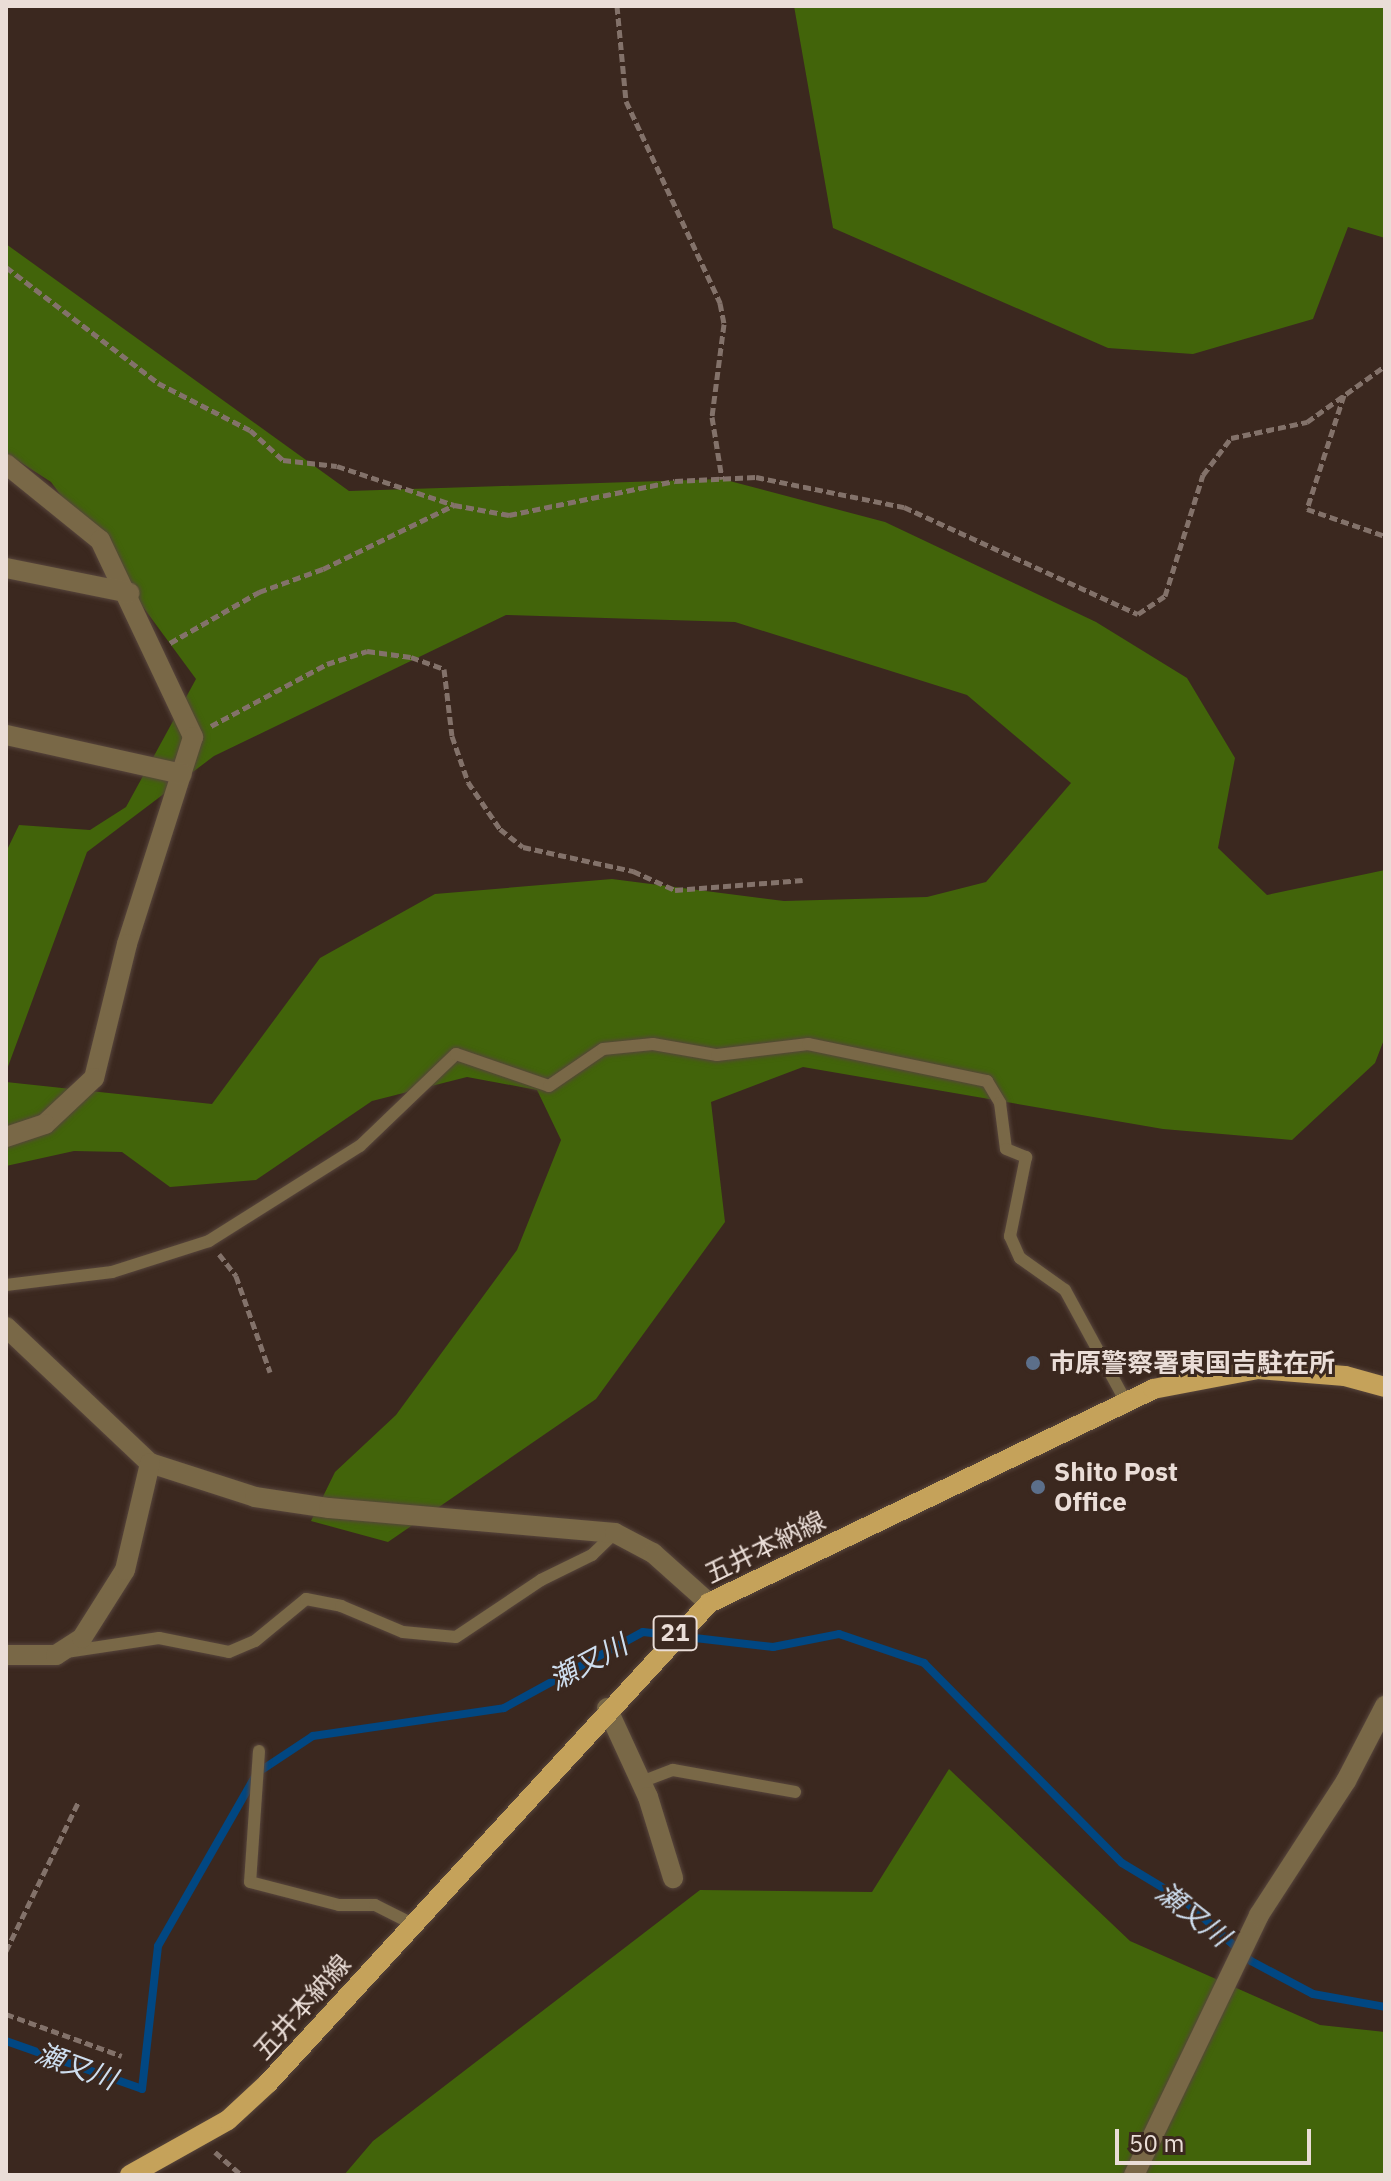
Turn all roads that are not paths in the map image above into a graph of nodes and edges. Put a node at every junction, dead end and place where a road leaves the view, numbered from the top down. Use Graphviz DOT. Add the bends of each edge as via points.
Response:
graph roads {
  1 [pos="6,464"];
  2 [pos="6,568"];
  3 [pos="130,593"];
  4 [pos="6,735"];
  5 [pos="182,774"];
  6 [pos="6,1137"];
  7 [pos="6,1285"];
  8 [pos="6,1327"];
  9 [pos="1385,1387"];
  10 [pos="1126,1402"];
  11 [pos="150,1463"];
  12 [pos="615,1533"];
  13 [pos="709,1603"];
  14 [pos="63,1653"];
  15 [pos="6,1655"];
  16 [pos="1385,1706"];
  17 [pos="607,1708"];
  18 [pos="259,1751"];
  19 [pos="641,1782"];
  20 [pos="795,1792"];
  21 [pos="673,1878"];
  22 [pos="413,1924"];
  23 [pos="130,2175"];
  24 [pos="1134,2175"];
  1 -- 3 [label="street" via="100,540"];
  2 -- 3 [label="street"];
  3 -- 5 [label="street" via="193,737"];
  4 -- 5 [label="street"];
  5 -- 6 [label="street" via="127,944 94,1078 45,1124"];
  7 -- 10 [label="lane" via="112,1272 209,1241 360,1146 456,1054 549,1086 603,1049 653,1044 717,1055 808,1044 987,1081 1000,1103 1006,1149 1026,1157 1010,1236 1020,1258 1065,1290"];
  8 -- 11 [label="street"];
  9 -- 10 [label="main road, 五井本納線 / 21" via="1345,1376 1258,1369 1153,1389"];
  10 -- 13 [label="main road, 五井本納線 / 21"];
  11 -- 12 [label="street" via="255,1497"];
  11 -- 14 [label="street" via="125,1570 82,1638"];
  12 -- 13 [label="street" via="653,1553"];
  12 -- 14 [label="lane" via="592,1555 541,1580 456,1637 403,1632 306,1599 255,1641 229,1652 159,1638"];
  13 -- 17 [label="main road, 五井本納線 / 21"];
  14 -- 15 [label="street" via="29,1659"];
  16 -- 24 [label="street" via="1346,1781 1259,1915"];
  17 -- 19 [label="street"];
  17 -- 22 [label="main road, 五井本納線 / 21"];
  18 -- 22 [label="lane" via="250,1882 339,1905 375,1905"];
  19 -- 20 [label="lane" via="673,1770"];
  19 -- 21 [label="street"];
  22 -- 23 [label="main road, 五井本納線 / 21" via="268,2083 198,2139"];
}
